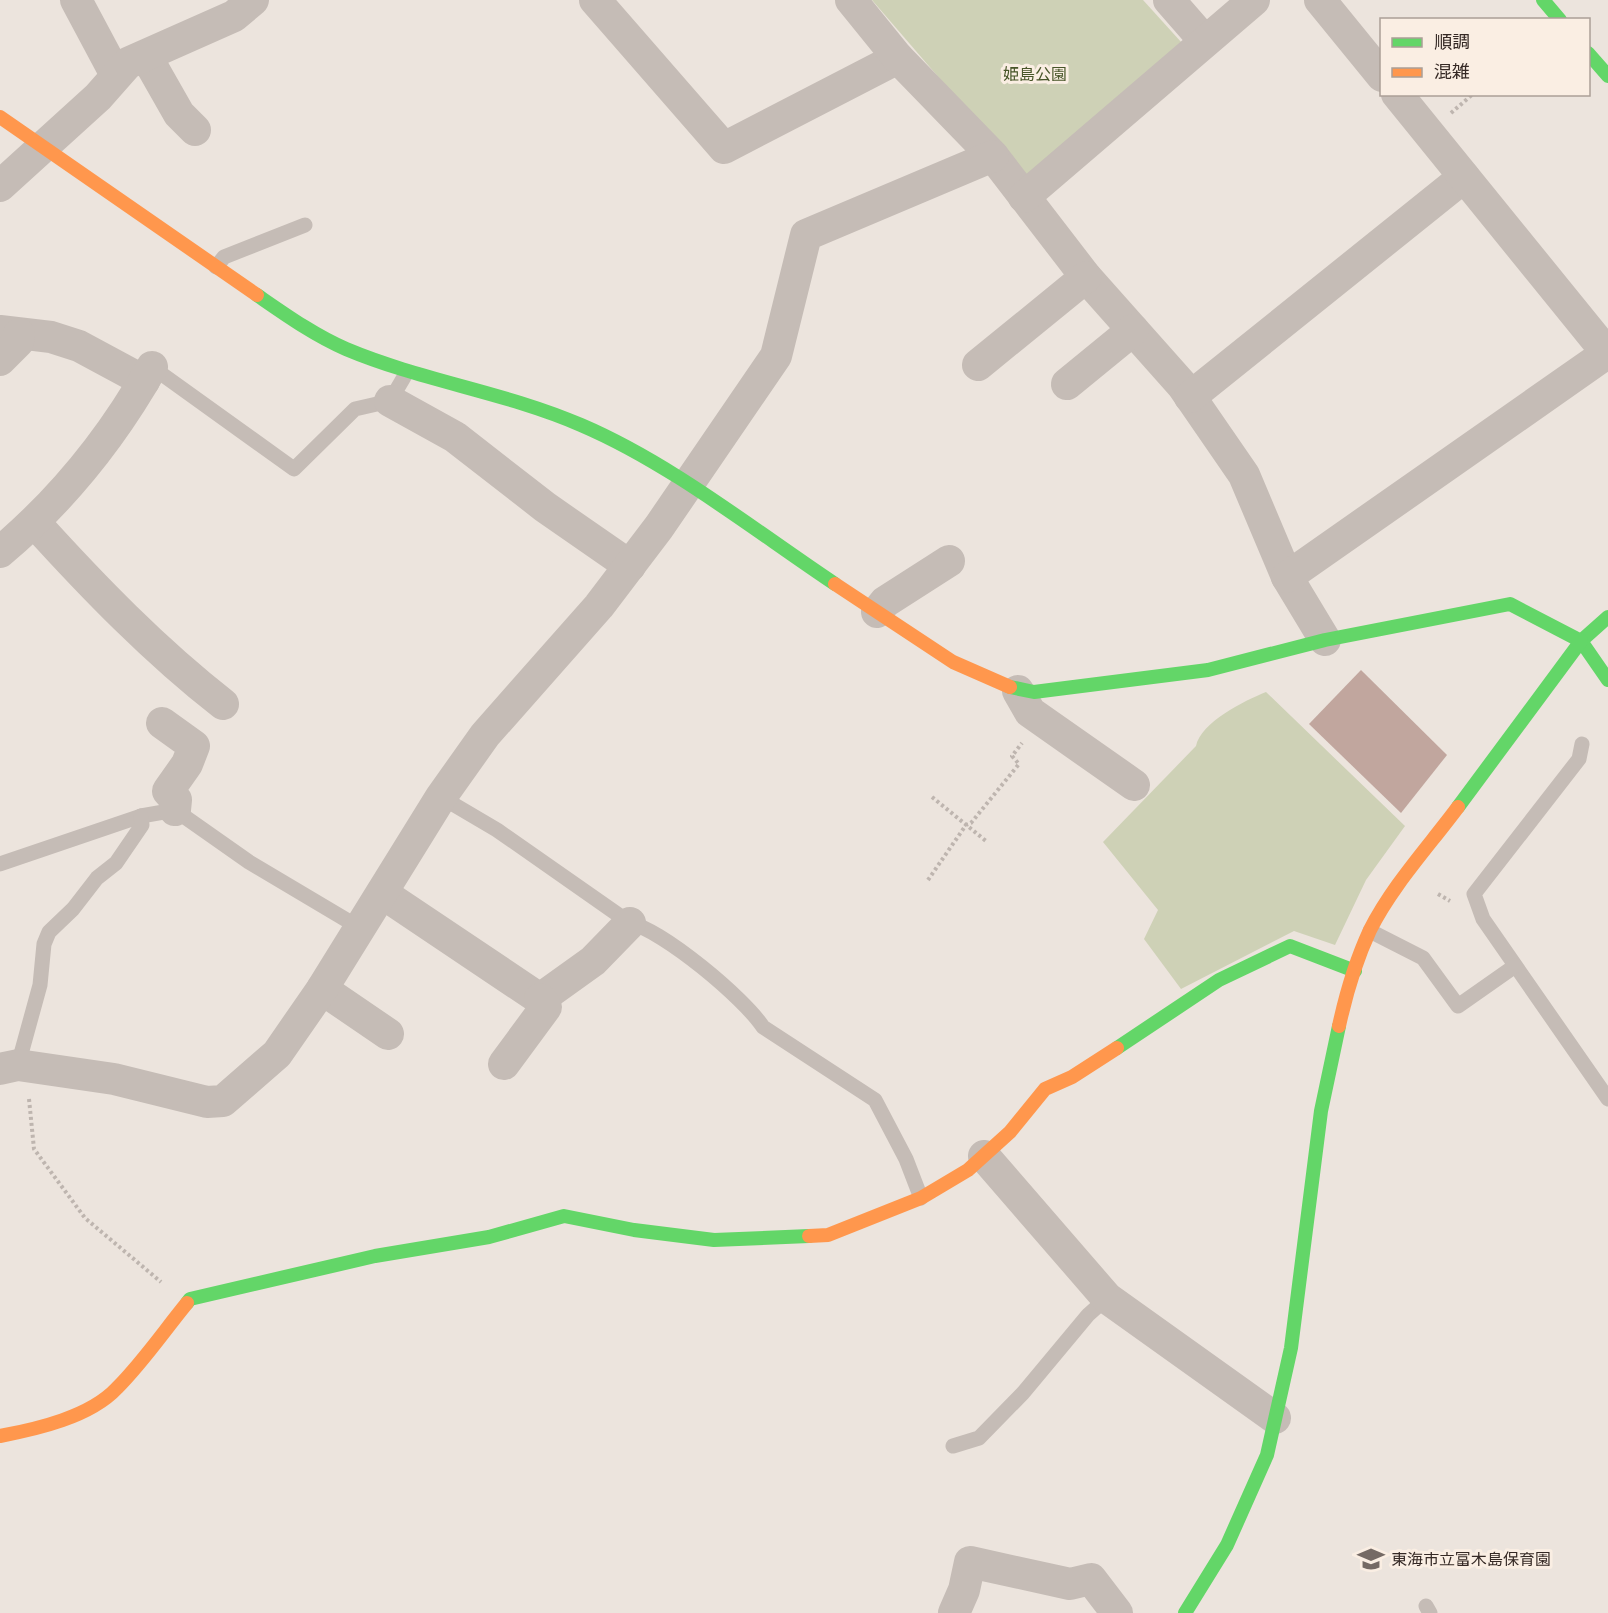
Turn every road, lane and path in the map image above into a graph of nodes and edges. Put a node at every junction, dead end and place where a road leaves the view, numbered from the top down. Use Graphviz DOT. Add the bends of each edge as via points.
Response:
graph roads {
  1 [pos="76,0"];
  2 [pos="253,0"];
  3 [pos="596,0"];
  4 [pos="851,0"];
  5 [pos="1169,0"];
  6 [pos="1254,0"];
  7 [pos="1320,0"];
  8 [pos="1543,0"];
  9 [pos="1558,18"];
  10 [pos="1196,31"];
  11 [pos="1590,55"];
  12 [pos="146,56"];
  13 [pos="898,58"];
  14 [pos="1380,74"];
  15 [pos="116,75"];
  16 [pos="1608,76"];
  17 [pos="1398,96"];
  18 [pos="0,117"];
  19 [pos="195,130"];
  20 [pos="44,148"];
  21 [pos="993,156"];
  22 [pos="1464,177"];
  23 [pos="0,186"];
  24 [pos="1024,197"];
  25 [pos="305,225"];
  26 [pos="216,267"];
  27 [pos="1086,277"];
  28 [pos="1133,330"];
  29 [pos="10,332"];
  30 [pos="0,360"];
  31 [pos="978,365"];
  32 [pos="407,372"];
  33 [pos="148,374"];
  34 [pos="1067,384"];
  35 [pos="1190,397"];
  36 [pos="390,401"];
  37 [pos="687,485"];
  38 [pos="35,523"];
  39 [pos="0,552"];
  40 [pos="949,561"];
  41 [pos="630,566"];
  42 [pos="1287,577"];
  43 [pos="877,612"];
  44 [pos="1608,616"];
  45 [pos="1325,640"];
  46 [pos="1581,641"];
  47 [pos="1608,680"];
  48 [pos="1017,692"];
  49 [pos="223,704"];
  50 [pos="1040,719"];
  51 [pos="162,723"];
  52 [pos="1582,744"];
  53 [pos="1134,785"];
  54 [pos="441,797"];
  55 [pos="933,797"];
  56 [pos="175,810"];
  57 [pos="141,816"];
  58 [pos="966,825"];
  59 [pos="986,840"];
  60 [pos="0,864"];
  61 [pos="928,880"];
  62 [pos="382,893"];
  63 [pos="630,923"];
  64 [pos="360,928"];
  65 [pos="1370,931"];
  66 [pos="1515,966"];
  67 [pos="1355,971"];
  68 [pos="322,989"];
  69 [pos="540,999"];
  70 [pos="388,1034"];
  71 [pos="504,1064"];
  72 [pos="15,1067"];
  73 [pos="1608,1099"];
  74 [pos="984,1156"];
  75 [pos="921,1198"];
  76 [pos="1107,1298"];
  77 [pos="190,1299"];
  78 [pos="1275,1418"];
  79 [pos="0,1436"];
  80 [pos="953,1446"];
  81 [pos="1188,1612"];
  82 [pos="954,1613"];
  83 [pos="1117,1613"];
  1 -- 15 [label="street"];
  2 -- 12 [label="street" via="234,16"];
  3 -- 13 [label="street" via="724,148"];
  4 -- 13 [label="street"];
  5 -- 10 [label="street"];
  6 -- 24 [label="street"];
  7 -- 14 [label="street"];
  8 -- 9 [label="street"];
  11 -- 16 [label="street"];
  12 -- 15 [label="street" via="128,63"];
  12 -- 19 [label="street" via="179,114"];
  13 -- 21 [label="street"];
  15 -- 20 [label="street"];
  17 -- 22 [label="street"];
  18 -- 20 [label="street"];
  20 -- 23 [label="street"];
  20 -- 26 [label="street"];
  21 -- 24 [label="street"];
  21 -- 37 [label="street" via="806,236 776,356"];
  22 -- 35 [label="street"];
  22 -- 42 [label="street" via="1607,353"];
  24 -- 27 [label="street"];
  25 -- 26 [label="lane" via="224,257"];
  26 -- 32 [label="street" via="309,331"];
  27 -- 28 [label="street"];
  27 -- 31 [label="street"];
  28 -- 34 [label="street"];
  28 -- 35 [label="street"];
  29 -- 30 [label="street" via="18,342"];
  29 -- 33 [label="street" via="51,337"];
  32 -- 36 [label="lane"];
  32 -- 37 [label="street" via="562,417 617,441"];
  33 -- 36 [label="lane" via="294,469 355,409"];
  33 -- 38 [label="street" via="116,426"];
  35 -- 42 [label="street" via="1244,474"];
  36 -- 41 [label="street" via="454,437"];
  37 -- 41 [label="street"];
  37 -- 43 [label="street"];
  38 -- 39 [label="street"];
  38 -- 49 [label="street" via="189,678"];
  40 -- 43 [label="street" via="885,602"];
  41 -- 54 [label="street" via="485,735"];
  42 -- 45 [label="street"];
  43 -- 48 [label="street" via="940,654"];
  44 -- 46 [label="street"];
  45 -- 46 [label="street" via="1510,604"];
  45 -- 48 [label="street" via="1208,670"];
  46 -- 47 [label="street"];
  46 -- 65 [label="street" via="1383,908"];
  48 -- 50 [label="street" via="1030,712"];
  50 -- 53 [label="street"];
  50 -- 58 [label="path" via="1012,756 1019,764 971,824"];
  51 -- 56 [label="street" via="194,746 168,791 176,800"];
  52 -- 66 [label="lane" via="1579,759 1474,894 1483,919"];
  54 -- 62 [label="street"];
  54 -- 63 [label="lane" via="506,836"];
  55 -- 58 [label="path"];
  56 -- 57 [label="lane"];
  56 -- 64 [label="lane" via="249,862"];
  57 -- 60 [label="lane"];
  57 -- 72 [label="lane" via="142,825 116,863 97,878 49,932 40,985"];
  58 -- 59 [label="path"];
  58 -- 61 [label="path"];
  62 -- 64 [label="street"];
  62 -- 69 [label="street"];
  63 -- 69 [label="street" via="593,961"];
  63 -- 75 [label="lane" via="645,926 696,963 753,1011 763,1027 875,1100"];
  64 -- 68 [label="street"];
  65 -- 66 [label="lane" via="1422,958 1458,1006"];
  65 -- 67 [label="street"];
  66 -- 73 [label="lane"];
  67 -- 74 [label="street" via="1290,946 1219,980 1072,1077 1045,1089 1010,1132"];
  67 -- 78 [label="street" via="1321,1111 1291,1348"];
  68 -- 70 [label="street"];
  68 -- 72 [label="street" via="277,1054 224,1101 207,1102 114,1079"];
  69 -- 71 [label="street" via="546,1008"];
  72 -- 77 [label="path" via="34,1149 85,1218 172,1291"];
  74 -- 75 [label="street"];
  74 -- 76 [label="street"];
  75 -- 77 [label="street" via="828,1235 714,1240 564,1216 489,1237 375,1256"];
  76 -- 78 [label="street"];
  76 -- 80 [label="lane" via="979,1438"];
  77 -- 79 [label="street" via="116,1390 81,1412 44,1428"];
  78 -- 81 [label="street" via="1267,1455 1227,1545"];
  82 -- 83 [label="street" via="970,1562 1070,1584 1090,1579"];
}
